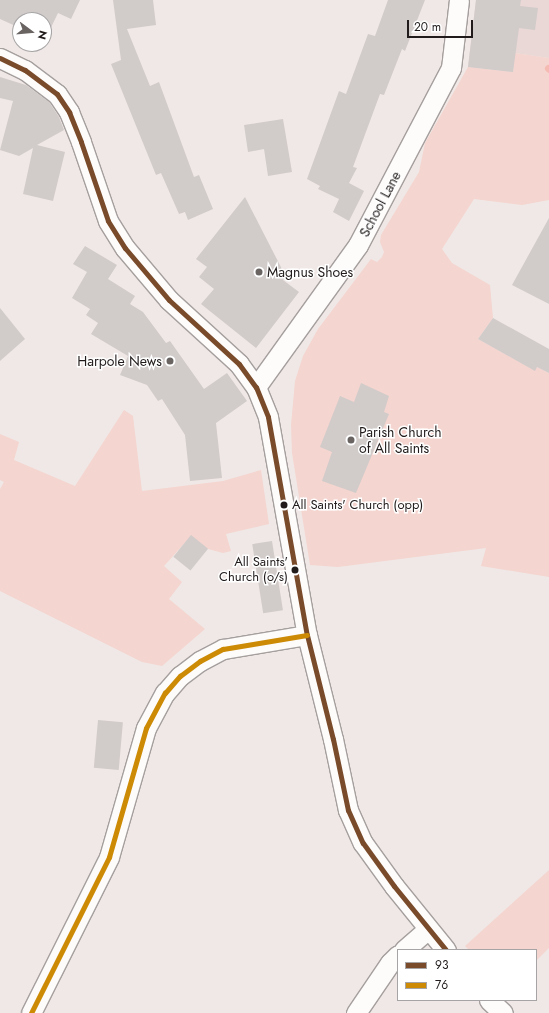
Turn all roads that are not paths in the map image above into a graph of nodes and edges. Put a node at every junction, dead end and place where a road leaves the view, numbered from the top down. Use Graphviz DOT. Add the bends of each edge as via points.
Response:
graph roads {
  1 [pos="459,0"];
  2 [pos="0,58"];
  3 [pos="256,387"];
  4 [pos="307,635"];
  5 [pos="428,929"];
  6 [pos="405,949"];
  7 [pos="445,949"];
  8 [pos="397,956"];
  9 [pos="490,1001"];
  10 [pos="31,1013"];
  11 [pos="356,1013"];
  12 [pos="503,1013"];
  1 -- 3 [label="street, School Lane" via="451,68 358,245"];
  2 -- 3 [label="street" via="25,70 57,94 69,112 108,220 125,248 170,300 239,364"];
  3 -- 4 [label="street" via="268,417"];
  4 -- 5 [label="street" via="334,739 348,810 364,843"];
  4 -- 10 [label="street" via="223,649 190,669 165,693 146,728 110,857"];
  5 -- 6 [label="street"];
  5 -- 7 [label="street"];
  8 -- 11 [label="street"];
  9 -- 12 [label="street"];
}
